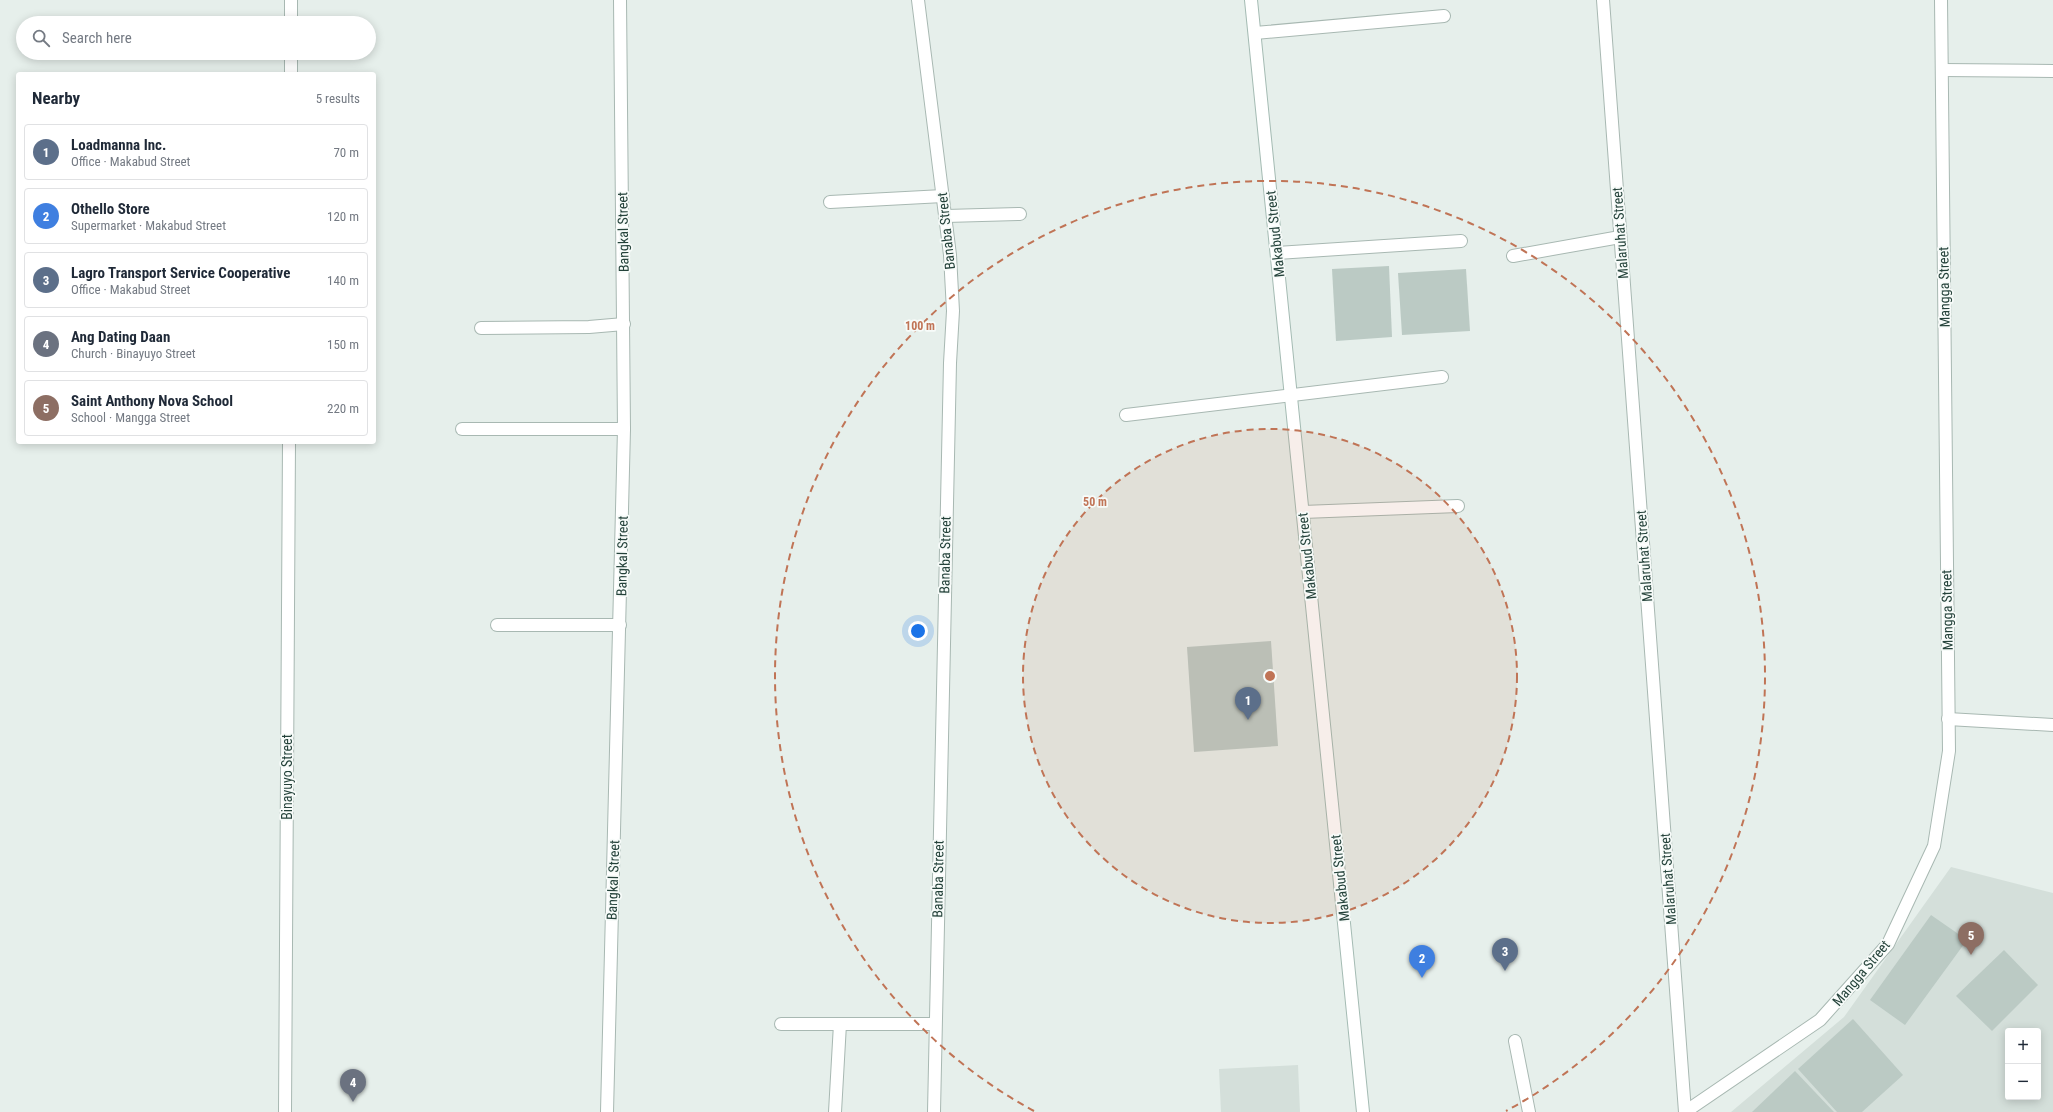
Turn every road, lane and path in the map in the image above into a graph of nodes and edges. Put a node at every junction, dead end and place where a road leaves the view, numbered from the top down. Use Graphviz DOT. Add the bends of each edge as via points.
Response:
graph roads {
  1 [pos="291,0"];
  2 [pos="620,0"];
  3 [pos="918,0"];
  4 [pos="1251,0"];
  5 [pos="1603,0"];
  6 [pos="1941,0"];
  7 [pos="291,16"];
  8 [pos="1444,16"];
  9 [pos="1254,33"];
  10 [pos="291,60"];
  11 [pos="1942,70"];
  12 [pos="2053,71"];
  13 [pos="291,72"];
  14 [pos="943,196"];
  15 [pos="830,202"];
  16 [pos="1020,214"];
  17 [pos="946,216"];
  18 [pos="1620,237"];
  19 [pos="1461,241"];
  20 [pos="1277,253"];
  21 [pos="1513,256"];
  22 [pos="624,324"];
  23 [pos="481,328"];
  24 [pos="1442,377"];
  25 [pos="1291,394"];
  26 [pos="1126,414"];
  27 [pos="462,429"];
  28 [pos="624,429"];
  29 [pos="289,444"];
  30 [pos="1458,506"];
  31 [pos="1303,512"];
  32 [pos="497,625"];
  33 [pos="620,625"];
  34 [pos="1948,719"];
  35 [pos="2053,725"];
  36 [pos="781,1024"];
  37 [pos="840,1024"];
  38 [pos="934,1024"];
  39 [pos="1515,1041"];
  40 [pos="285,1112"];
  41 [pos="607,1112"];
  42 [pos="835,1112"];
  43 [pos="934,1112"];
  44 [pos="1363,1112"];
  45 [pos="1529,1112"];
  46 [pos="1685,1112"];
  1 -- 7 [label="street"];
  2 -- 22 [label="street, Bangkal Street"];
  3 -- 14 [label="street, Banaba Street"];
  4 -- 9 [label="street, Makabud Street"];
  5 -- 18 [label="street, Malaruhat Street"];
  6 -- 11 [label="street, Mangga Street"];
  8 -- 9 [label="street"];
  9 -- 20 [label="street, Makabud Street"];
  10 -- 13 [label="street"];
  11 -- 12 [label="street"];
  11 -- 34 [label="street, Mangga Street"];
  14 -- 15 [label="street"];
  14 -- 17 [label="street, Banaba Street"];
  16 -- 17 [label="street"];
  17 -- 38 [label="street, Banaba Street" via="952,311"];
  18 -- 21 [label="street"];
  18 -- 46 [label="street, Malaruhat Street"];
  19 -- 20 [label="street"];
  20 -- 25 [label="street, Makabud Street"];
  22 -- 23 [label="street" via="589,327"];
  22 -- 28 [label="street, Bangkal Street"];
  24 -- 25 [label="street"];
  25 -- 26 [label="street"];
  25 -- 31 [label="street, Makabud Street"];
  27 -- 28 [label="street"];
  28 -- 33 [label="street, Bangkal Street"];
  29 -- 40 [label="street, Binayuyo Street"];
  30 -- 31 [label="street"];
  31 -- 44 [label="street, Makabud Street"];
  32 -- 33 [label="street"];
  33 -- 41 [label="street, Bangkal Street"];
  34 -- 35 [label="street"];
  34 -- 46 [label="street, Mangga Street" via="1949,751 1934,846 1888,944 1820,1020"];
  36 -- 37 [label="street"];
  37 -- 38 [label="street"];
  37 -- 42 [label="street"];
  38 -- 43 [label="street, Banaba Street"];
  39 -- 45 [label="street"];
}
